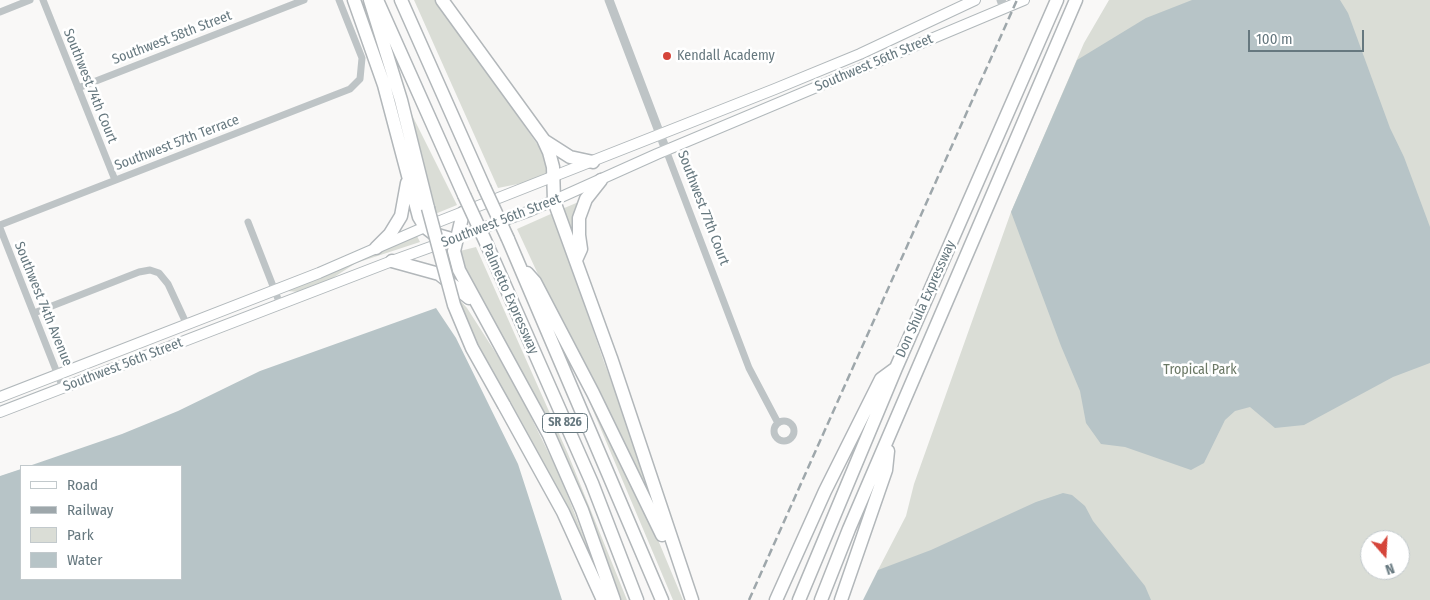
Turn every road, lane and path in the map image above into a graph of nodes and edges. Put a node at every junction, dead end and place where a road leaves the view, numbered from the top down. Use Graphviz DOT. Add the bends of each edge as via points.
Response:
graph roads {
  1 [pos="30,0"];
  2 [pos="43,0"];
  3 [pos="304,0"];
  4 [pos="339,0"];
  5 [pos="354,0"];
  6 [pos="370,0"];
  7 [pos="377,0"];
  8 [pos="401,0"];
  9 [pos="442,0"];
  10 [pos="609,0"];
  11 [pos="974,0"];
  12 [pos="1024,0"];
  13 [pos="1057,0"];
  14 [pos="1002,4"];
  15 [pos="1074,4"];
  16 [pos="0,12"];
  17 [pos="78,88"];
  18 [pos="662,135"];
  19 [pos="543,139"];
  20 [pos="666,150"];
  21 [pos="593,162"];
  22 [pos="408,178"];
  23 [pos="552,178"];
  24 [pos="115,180"];
  25 [pos="601,180"];
  26 [pos="554,201"];
  27 [pos="463,213"];
  28 [pos="248,222"];
  29 [pos="0,227"];
  30 [pos="426,228"];
  31 [pos="455,240"];
  32 [pos="376,248"];
  33 [pos="576,260"];
  34 [pos="392,261"];
  35 [pos="518,262"];
  36 [pos="275,290"];
  37 [pos="280,304"];
  38 [pos="478,306"];
  39 [pos="34,313"];
  40 [pos="187,325"];
  41 [pos="192,338"];
  42 [pos="896,368"];
  43 [pos="58,375"];
  44 [pos="63,388"];
  45 [pos="0,397"];
  46 [pos="0,412"];
  47 [pos="778,423"];
  48 [pos="890,438"];
  49 [pos="677,560"];
  50 [pos="603,600"];
  51 [pos="614,600"];
  52 [pos="638,600"];
  53 [pos="662,600"];
  54 [pos="692,600"];
  55 [pos="776,600"];
  56 [pos="799,600"];
  57 [pos="821,600"];
  58 [pos="841,600"];
  1 -- 16 [label="street"];
  2 -- 17 [label="street, Southwest 74th Court"];
  3 -- 17 [label="street, Southwest 58th Street"];
  4 -- 24 [label="street, Southwest 57th Terrace" via="361,54 360,79 354,86"];
  5 -- 22 [label="highway" via="380,71"];
  6 -- 50 [label="highway, bridge" via="401,100 443,269 458,314 475,354 563,512"];
  7 -- 52 [label="highway, Palmetto Expressway / SR 826, bridge" via="592,483"];
  8 -- 35 [label="highway, Palmetto Expressway / SR 826, bridge"];
  9 -- 19 [label="highway"];
  10 -- 18 [label="street, Southwest 77th Court"];
  11 -- 18 [label="main road, Southwest 56th Street" via="860,54"];
  12 -- 14 [label="main road, Southwest 56th Street"];
  13 -- 42 [label="highway, Don Shula Expressway"];
  14 -- 20 [label="main road, Southwest 56th Street"];
  15 -- 48 [label="highway, Don Shula Expressway"];
  17 -- 24 [label="street, Southwest 74th Court"];
  18 -- 20 [label="street, Southwest 77th Court"];
  18 -- 21 [label="main road, Southwest 56th Street"];
  19 -- 21 [label="highway" via="576,160"];
  19 -- 23 [label="highway" via="551,159"];
  20 -- 25 [label="main road, Southwest 56th Street"];
  20 -- 47 [label="street, Southwest 77th Court" via="743,352"];
  21 -- 23 [label="main road, Southwest 56th Street"];
  22 -- 30 [label="highway" via="419,217"];
  22 -- 32 [label="highway" via="401,216"];
  23 -- 26 [label="highway"];
  23 -- 27 [label="main road, Southwest 56th Street"];
  24 -- 29 [label="street, Southwest 57th Terrace"];
  25 -- 26 [label="main road, Southwest 56th Street"];
  25 -- 33 [label="highway" via="586,199 579,218 581,249"];
  26 -- 31 [label="main road, Southwest 56th Street"];
  26 -- 33 [label="highway"];
  27 -- 30 [label="main road, Southwest 56th Street"];
  27 -- 31 [label="highway"];
  28 -- 36 [label="street"];
  29 -- 39 [label="street, Southwest 74th Avenue"];
  30 -- 31 [label="highway"];
  30 -- 32 [label="main road, Southwest 56th Street"];
  31 -- 34 [label="main road, Southwest 56th Street"];
  31 -- 38 [label="highway" via="456,264"];
  32 -- 36 [label="main road, Southwest 56th Street"];
  33 -- 49 [label="highway"];
  34 -- 37 [label="main road, Southwest 56th Street"];
  34 -- 38 [label="highway" via="439,274"];
  35 -- 49 [label="highway" via="535,282"];
  35 -- 53 [label="highway, Palmetto Expressway / SR 826"];
  36 -- 37 [label="street"];
  36 -- 40 [label="main road, Southwest 56th Street"];
  37 -- 41 [label="main road, Southwest 56th Street"];
  38 -- 51 [label="highway" via="560,458 593,537"];
  39 -- 40 [label="street" via="139,272 156,271 172,291"];
  39 -- 43 [label="street, Southwest 74th Avenue"];
  40 -- 41 [label="main road"];
  40 -- 43 [label="main road, Southwest 56th Street"];
  41 -- 44 [label="main road, Southwest 56th Street"];
  42 -- 55 [label="highway" via="881,379 825,491"];
  42 -- 56 [label="highway, Don Shula Expressway"];
  43 -- 44 [label="street, Southwest 74th Avenue"];
  43 -- 45 [label="main road, Southwest 56th Street"];
  44 -- 46 [label="main road, Southwest 56th Street"];
  48 -- 57 [label="highway, Don Shula Expressway"];
  48 -- 58 [label="highway" via="886,470"];
  49 -- 54 [label="highway"];
}
